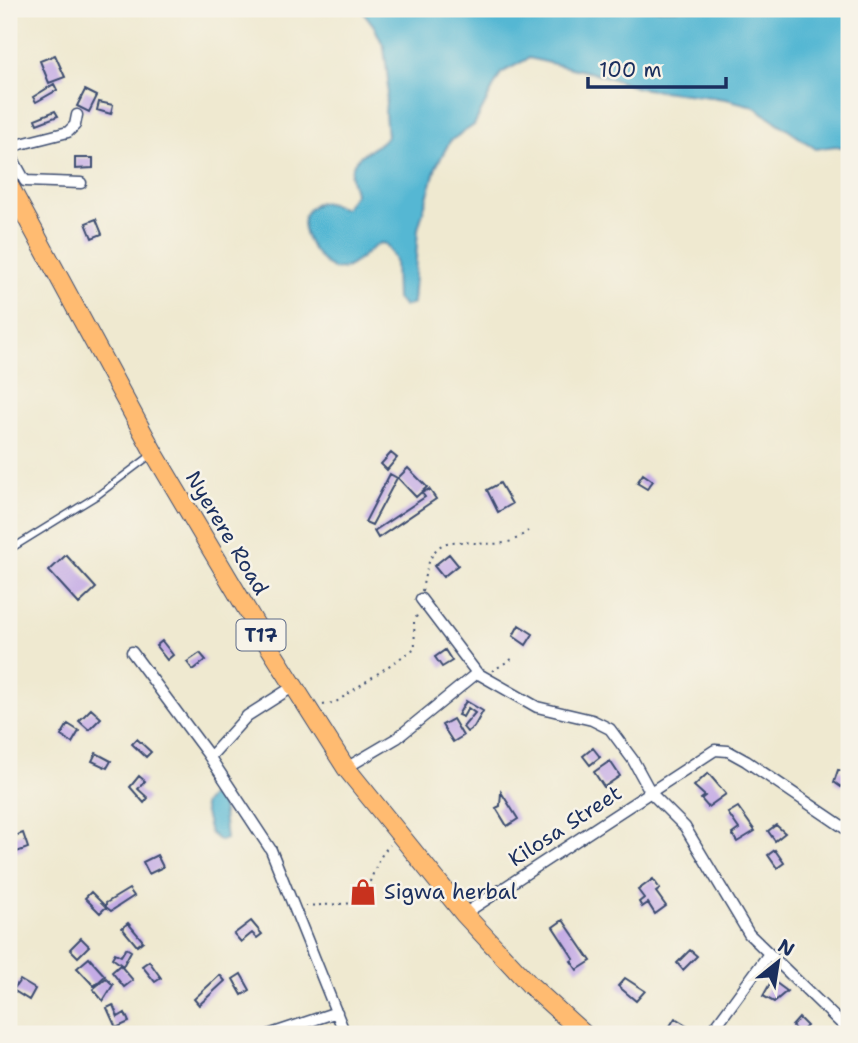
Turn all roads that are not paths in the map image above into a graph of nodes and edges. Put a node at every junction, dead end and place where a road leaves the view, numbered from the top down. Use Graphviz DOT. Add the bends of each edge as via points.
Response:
graph roads {
  1 [pos="77,115"];
  2 [pos="9,150"];
  3 [pos="80,183"];
  4 [pos="10,192"];
  5 [pos="154,453"];
  6 [pos="9,550"];
  7 [pos="421,599"];
  8 [pos="132,652"];
  9 [pos="477,673"];
  10 [pos="294,686"];
  11 [pos="210,757"];
  12 [pos="346,768"];
  13 [pos="651,793"];
  14 [pos="849,831"];
  15 [pos="464,914"];
  16 [pos="768,955"];
  17 [pos="337,1012"];
  18 [pos="849,1031"];
  19 [pos="271,1034"];
  20 [pos="345,1034"];
  21 [pos="584,1034"];
  22 [pos="710,1034"];
  1 -- 2 [label="street" via="68,132"];
  2 -- 3 [label="street" via="26,181"];
  4 -- 5 [label="main road, Nyerere Road / T17"];
  5 -- 6 [label="lane" via="98,495"];
  5 -- 10 [label="main road, Nyerere Road / T17"];
  7 -- 9 [label="street"];
  8 -- 11 [label="street"];
  9 -- 12 [label="street" via="397,738"];
  9 -- 13 [label="street" via="537,707 592,720 610,730"];
  10 -- 11 [label="street" via="247,716"];
  10 -- 12 [label="main road, Nyerere Road / T17"];
  11 -- 17 [label="street" via="271,850"];
  12 -- 15 [label="main road, Nyerere Road / T17"];
  13 -- 14 [label="street, Kilosa Street" via="706,754 728,751"];
  13 -- 15 [label="street, Kilosa Street"];
  13 -- 16 [label="street" via="685,827 737,916"];
  15 -- 21 [label="main road, Nyerere Road / T17" via="530,985"];
  16 -- 18 [label="street"];
  16 -- 22 [label="street"];
  17 -- 19 [label="street"];
  17 -- 20 [label="street"];
}
